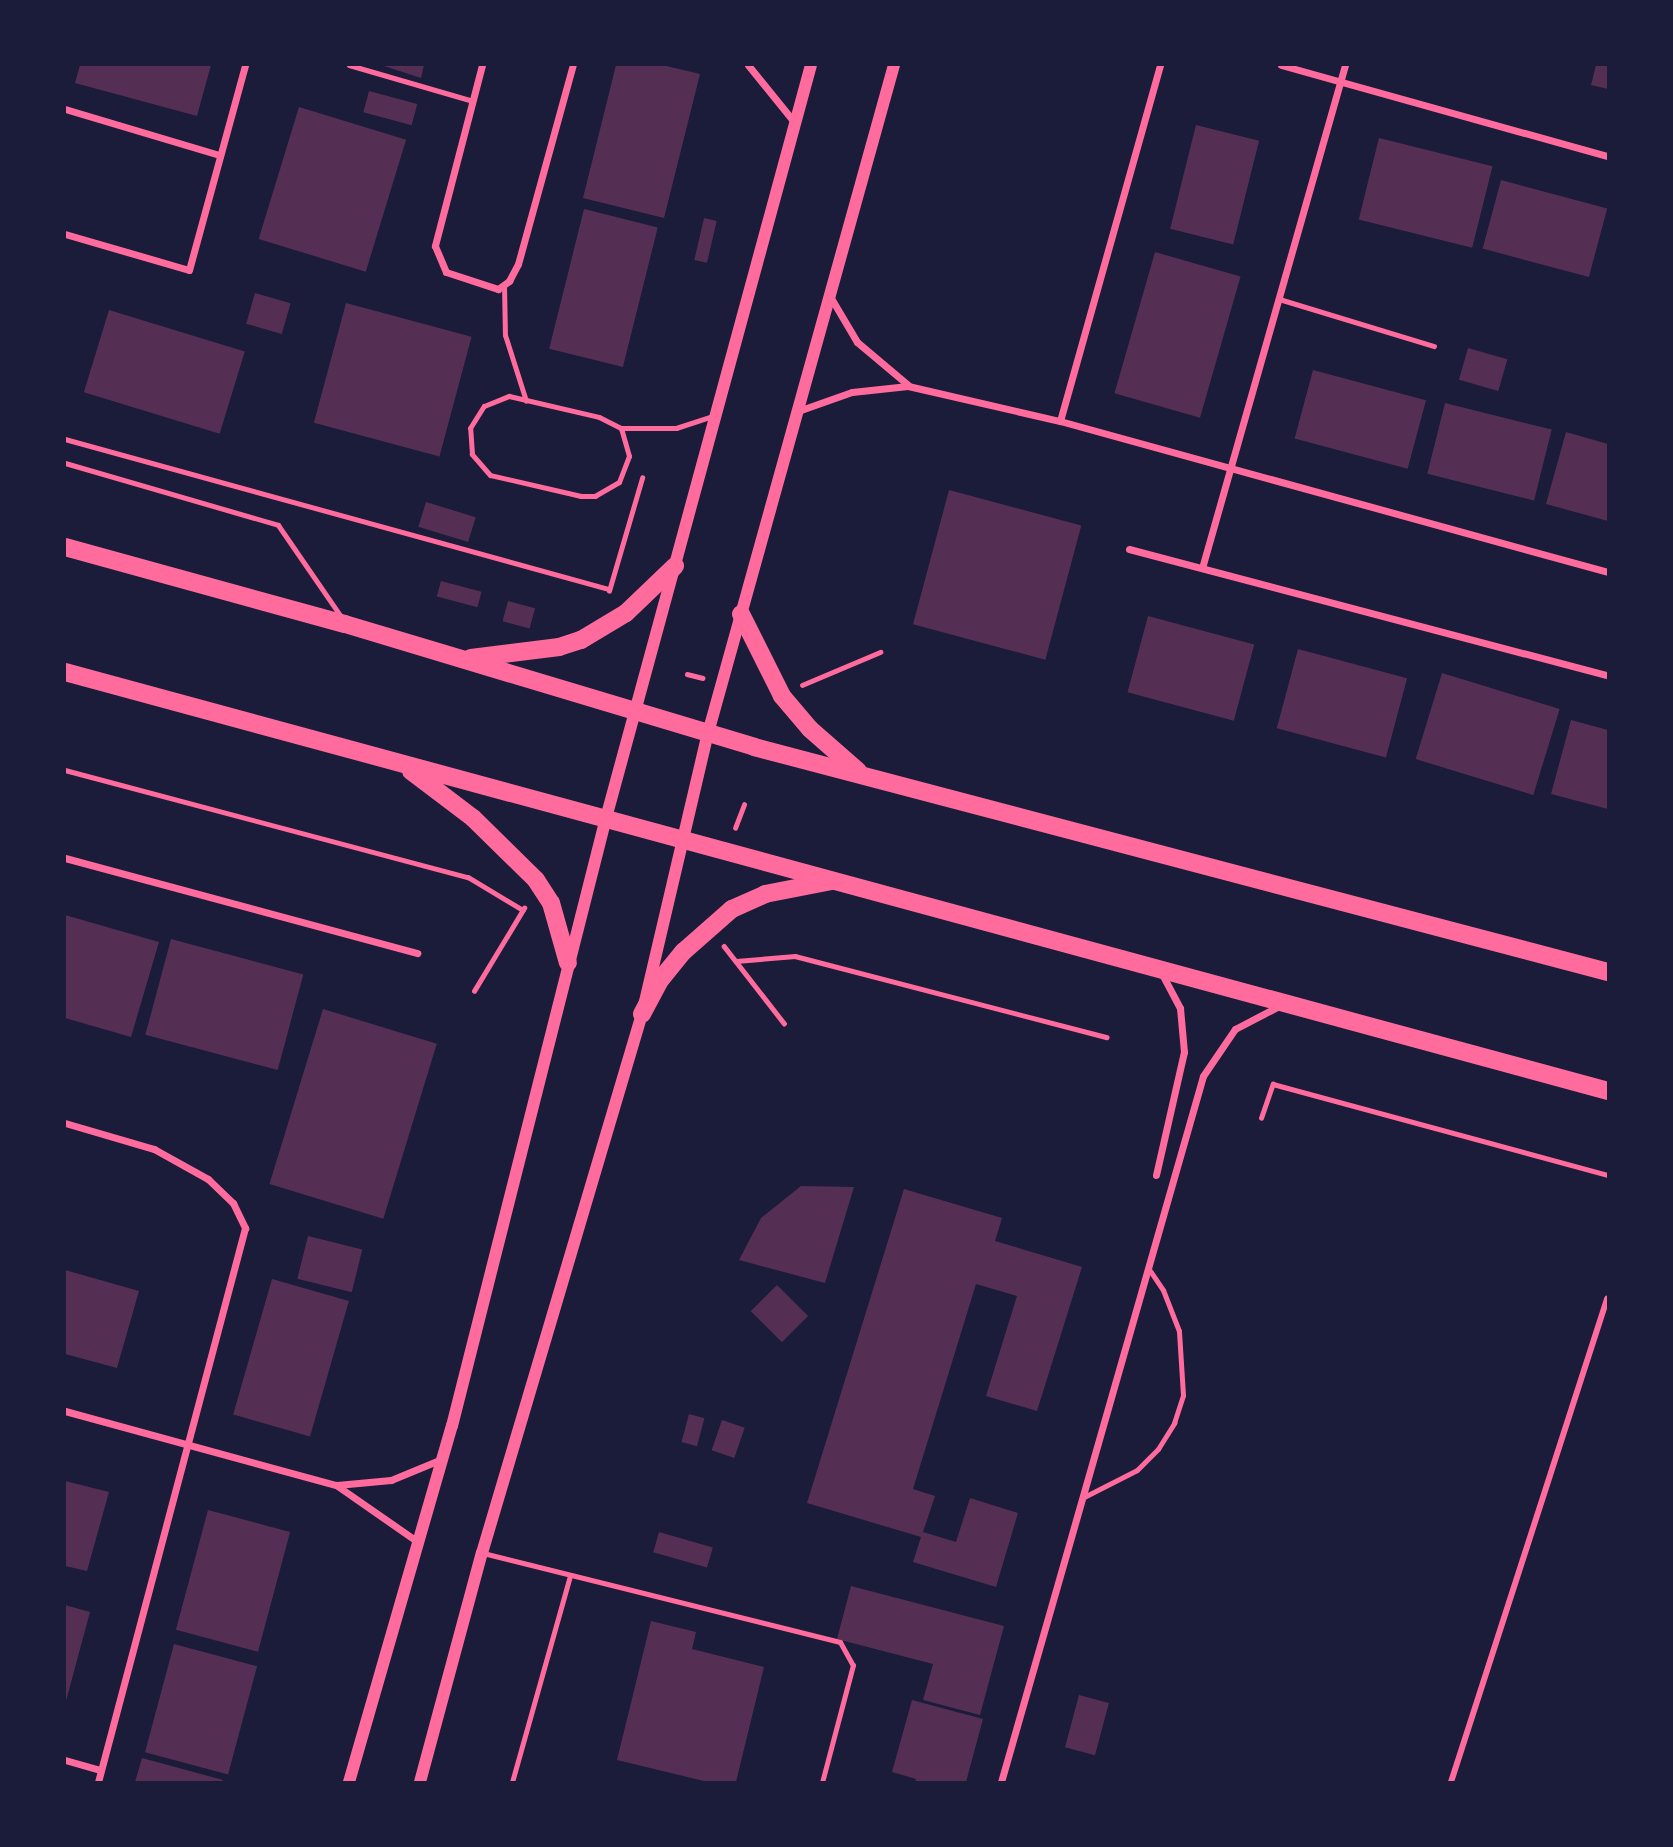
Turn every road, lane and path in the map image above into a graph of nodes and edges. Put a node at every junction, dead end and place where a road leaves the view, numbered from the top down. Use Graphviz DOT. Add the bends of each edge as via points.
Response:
graph roads {
  1 [pos="245,65"];
  2 [pos="349,65"];
  3 [pos="482,65"];
  4 [pos="573,65"];
  5 [pos="748,65"];
  6 [pos="811,65"];
  7 [pos="894,65"];
  8 [pos="1160,65"];
  9 [pos="1281,65"];
  10 [pos="1345,65"];
  11 [pos="1340,82"];
  12 [pos="473,101"];
  13 [pos="65,109"];
  14 [pos="795,123"];
  15 [pos="219,155"];
  16 [pos="1608,156"];
  17 [pos="65,234"];
  18 [pos="504,285"];
  19 [pos="831,298"];
  20 [pos="1279,299"];
  21 [pos="1434,346"];
  22 [pos="908,386"];
  23 [pos="526,401"];
  24 [pos="798,411"];
  25 [pos="716,415"];
  26 [pos="1060,421"];
  27 [pos="621,428"];
  28 [pos="65,439"];
  29 [pos="65,463"];
  30 [pos="1231,468"];
  31 [pos="645,470"];
  32 [pos="65,547"];
  33 [pos="1129,549"];
  34 [pos="675,566"];
  35 [pos="1202,568"];
  36 [pos="1608,572"];
  37 [pos="741,614"];
  38 [pos="345,624"];
  39 [pos="880,652"];
  40 [pos="464,659"];
  41 [pos="65,673"];
  42 [pos="687,674"];
  43 [pos="1608,676"];
  44 [pos="705,679"];
  45 [pos="791,689"];
  46 [pos="635,713"];
  47 [pos="708,733"];
  48 [pos="403,764"];
  49 [pos="65,770"];
  50 [pos="866,777"];
  51 [pos="744,805"];
  52 [pos="606,818"];
  53 [pos="735,828"];
  54 [pos="685,838"];
  55 [pos="65,858"];
  56 [pos="536,880"];
  57 [pos="840,880"];
  58 [pos="523,910"];
  59 [pos="721,941"];
  60 [pos="417,953"];
  61 [pos="736,961"];
  62 [pos="568,963"];
  63 [pos="1158,968"];
  64 [pos="1608,972"];
  65 [pos="474,990"];
  66 [pos="1286,1004"];
  67 [pos="642,1014"];
  68 [pos="784,1023"];
  69 [pos="1107,1037"];
  70 [pos="1608,1091"];
  71 [pos="1261,1118"];
  72 [pos="65,1123"];
  73 [pos="1156,1175"];
  74 [pos="1608,1175"];
  75 [pos="1150,1271"];
  76 [pos="1607,1299"];
  77 [pos="65,1411"];
  78 [pos="188,1445"];
  79 [pos="442,1459"];
  80 [pos="337,1485"];
  81 [pos="1084,1497"];
  82 [pos="418,1542"];
  83 [pos="482,1553"];
  84 [pos="570,1576"];
  85 [pos="65,1760"];
  86 [pos="101,1770"];
  87 [pos="98,1782"];
  88 [pos="349,1782"];
  89 [pos="420,1782"];
  90 [pos="512,1782"];
  91 [pos="822,1782"];
  92 [pos="1000,1782"];
  93 [pos="1451,1782"];
  1 -- 15 [label="street"];
  2 -- 12 [label="lane"];
  3 -- 12 [label="street"];
  4 -- 18 [label="street" via="519,264"];
  5 -- 14 [label="street"];
  6 -- 14 [label="street"];
  7 -- 19 [label="street"];
  8 -- 26 [label="street"];
  9 -- 11 [label="street"];
  10 -- 11 [label="street"];
  11 -- 16 [label="street"];
  11 -- 20 [label="street"];
  12 -- 18 [label="street" via="436,256 454,278 498,289"];
  13 -- 15 [label="street"];
  14 -- 25 [label="street"];
  15 -- 17 [label="street" via="189,270"];
  18 -- 23 [label="lane" via="505,334"];
  19 -- 22 [label="street" via="862,348"];
  19 -- 24 [label="street"];
  20 -- 21 [label="lane"];
  20 -- 30 [label="street"];
  22 -- 24 [label="street" via="852,392"];
  22 -- 26 [label="street"];
  23 -- 27 [label="lane" via="599,417"];
  23 -- 27 [label="lane" via="496,399 475,416 468,441 472,454 490,475 595,496 619,482 626,470 629,456"];
  24 -- 37 [label="street"];
  25 -- 27 [label="lane" via="676,428"];
  25 -- 34 [label="street"];
  26 -- 30 [label="street"];
  28 -- 31 [label="path" via="609,589"];
  29 -- 38 [label="lane" via="278,525"];
  30 -- 35 [label="street"];
  30 -- 36 [label="street"];
  32 -- 38 [label="main road"];
  33 -- 35 [label="street"];
  34 -- 40 [label="main road" via="626,613 581,640 559,648"];
  34 -- 46 [label="street"];
  35 -- 43 [label="street"];
  37 -- 47 [label="street"];
  37 -- 50 [label="main road" via="782,696 810,729"];
  38 -- 40 [label="main road"];
  39 -- 45 [label="path"];
  40 -- 46 [label="main road"];
  41 -- 48 [label="main road"];
  42 -- 44 [label="path"];
  46 -- 47 [label="main road"];
  46 -- 52 [label="street"];
  47 -- 50 [label="main road"];
  47 -- 54 [label="street"];
  48 -- 52 [label="main road"];
  48 -- 56 [label="main road" via="473,818"];
  49 -- 58 [label="path" via="468,877"];
  50 -- 64 [label="main road"];
  51 -- 53 [label="path"];
  52 -- 54 [label="main road"];
  52 -- 62 [label="street"];
  54 -- 57 [label="main road"];
  54 -- 67 [label="street"];
  55 -- 60 [label="street"];
  56 -- 58 [label="path"];
  56 -- 62 [label="main road" via="559,922"];
  57 -- 63 [label="main road"];
  57 -- 67 [label="main road" via="765,894 732,909 683,952"];
  58 -- 65 [label="path"];
  59 -- 61 [label="path"];
  61 -- 68 [label="path"];
  61 -- 69 [label="path" via="795,956"];
  62 -- 79 [label="street"];
  63 -- 66 [label="main road"];
  63 -- 73 [label="street" via="1180,1007 1185,1041"];
  66 -- 70 [label="main road"];
  66 -- 75 [label="street" via="1243,1023 1211,1059"];
  67 -- 83 [label="street"];
  71 -- 74 [label="path" via="1273,1084"];
  72 -- 78 [label="street" via="154,1149 208,1179 233,1203 245,1228"];
  75 -- 81 [label="street"];
  75 -- 81 [label="lane" via="1179,1331 1183,1395 1174,1423 1144,1463 1112,1486"];
  76 -- 93 [label="street"];
  77 -- 78 [label="street"];
  78 -- 80 [label="street"];
  78 -- 86 [label="street"];
  79 -- 80 [label="street" via="391,1480"];
  79 -- 82 [label="street"];
  80 -- 82 [label="street"];
  81 -- 92 [label="street"];
  82 -- 88 [label="street"];
  83 -- 84 [label="lane"];
  83 -- 89 [label="street"];
  84 -- 90 [label="lane"];
  84 -- 91 [label="lane" via="840,1642 853,1665"];
  85 -- 86 [label="street"];
  86 -- 87 [label="street"];
}
